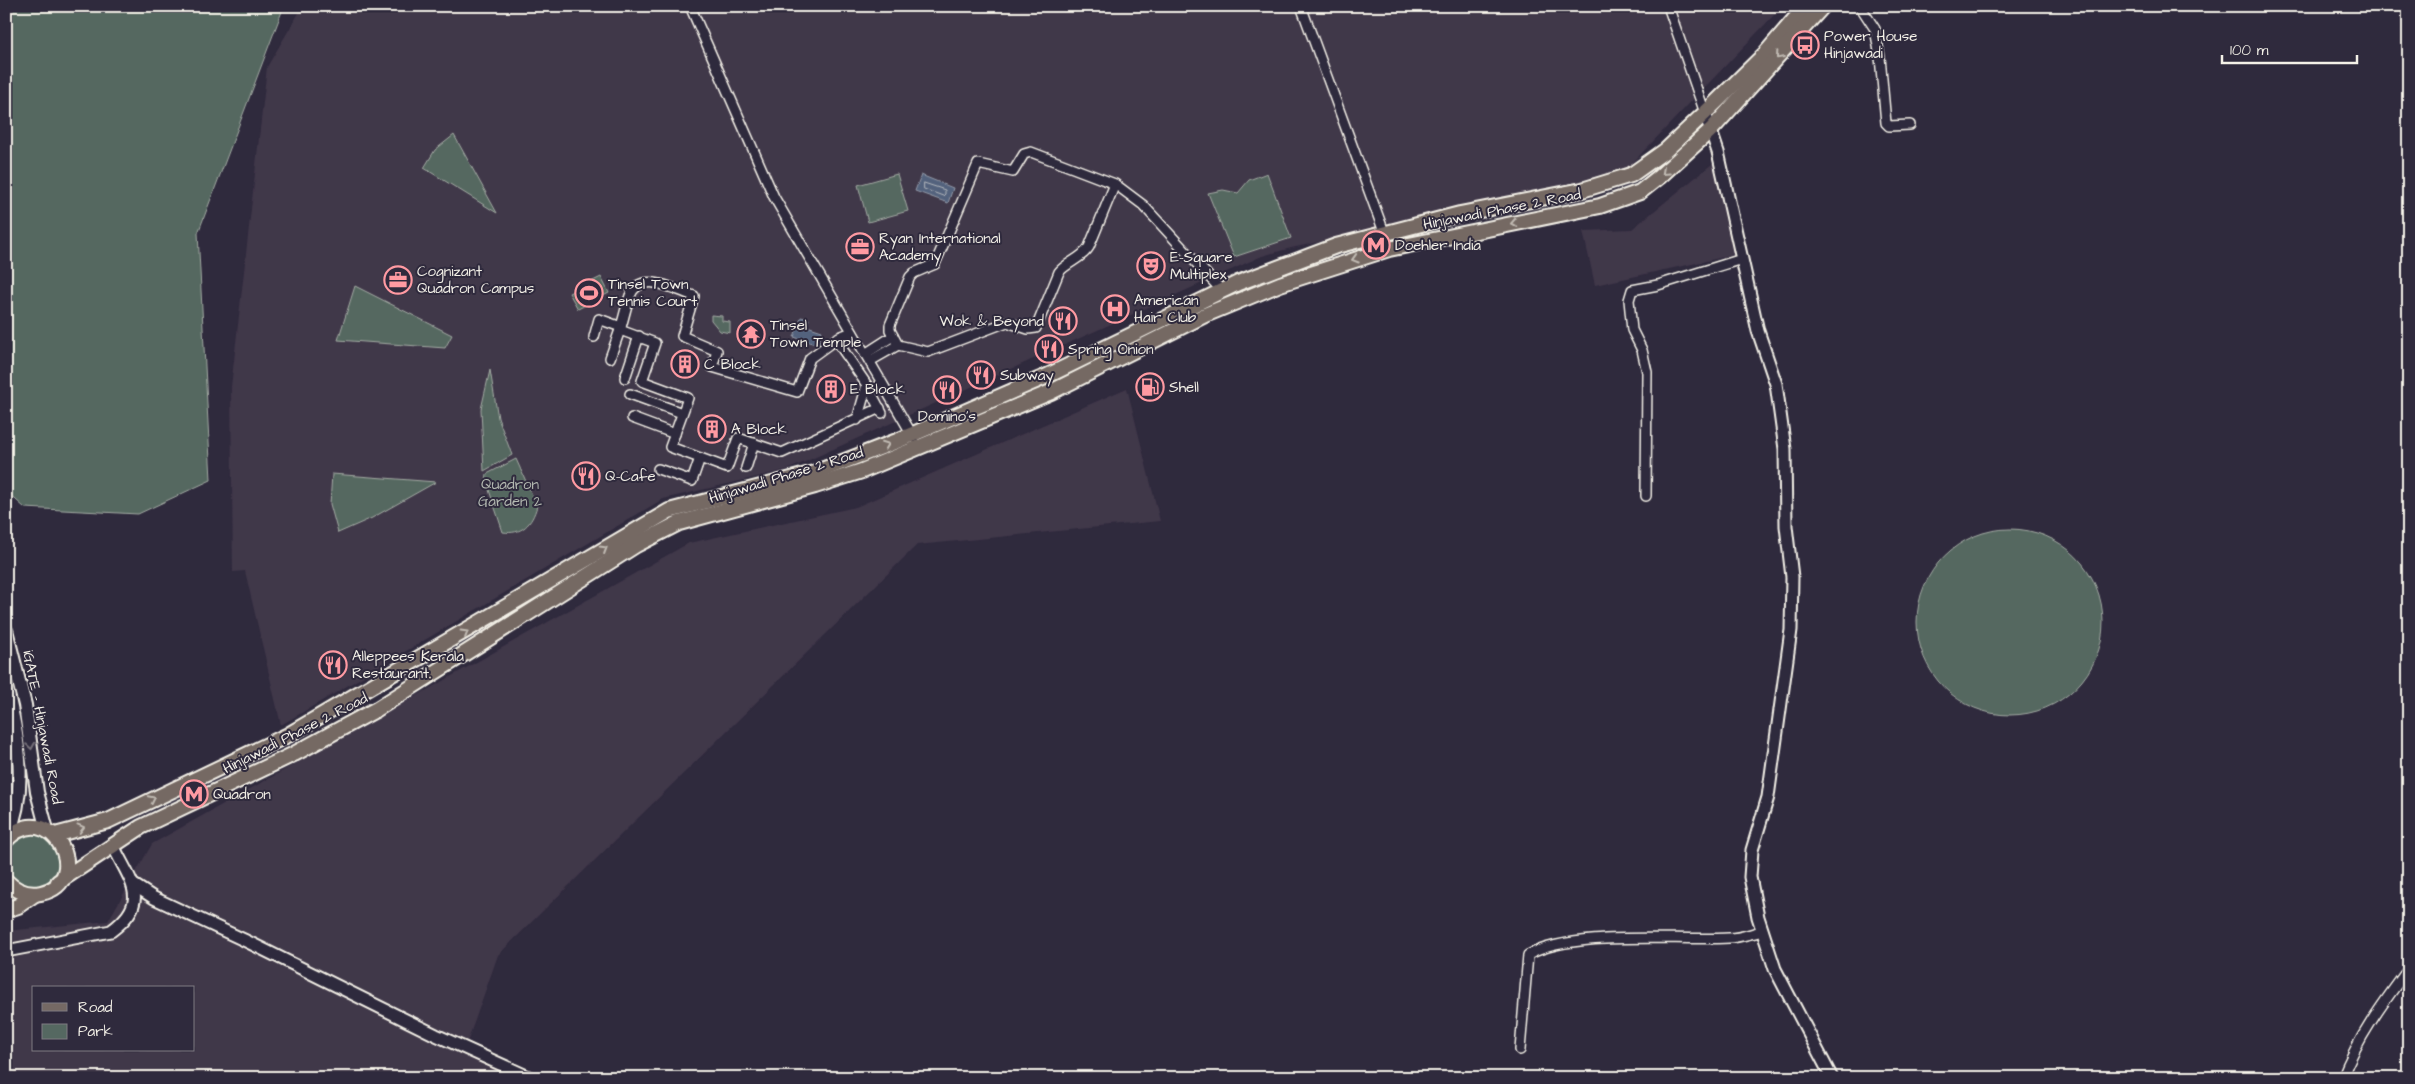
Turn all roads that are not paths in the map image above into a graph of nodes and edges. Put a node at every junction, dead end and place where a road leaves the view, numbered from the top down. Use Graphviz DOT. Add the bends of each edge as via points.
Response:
graph roads {
  1 [pos="690,6"];
  2 [pos="1301,6"];
  3 [pos="1668,6"];
  4 [pos="1806,6"];
  5 [pos="1822,6"];
  6 [pos="1860,6"];
  7 [pos="1705,113"];
  8 [pos="1910,124"];
  9 [pos="1712,129"];
  10 [pos="1115,184"];
  11 [pos="1384,232"];
  12 [pos="1389,249"];
  13 [pos="1742,259"];
  14 [pos="1222,291"];
  15 [pos="621,328"];
  16 [pos="852,332"];
  17 [pos="639,336"];
  18 [pos="893,336"];
  19 [pos="594,337"];
  20 [pos="836,340"];
  21 [pos="898,345"];
  22 [pos="610,358"];
  23 [pos="867,358"];
  24 [pos="624,378"];
  25 [pos="867,385"];
  26 [pos="630,394"];
  27 [pos="682,413"];
  28 [pos="632,418"];
  29 [pos="857,420"];
  30 [pos="674,434"];
  31 [pos="916,441"];
  32 [pos="754,443"];
  33 [pos="700,458"];
  34 [pos="746,468"];
  35 [pos="658,469"];
  36 [pos="1646,496"];
  37 [pos="6,630"];
  38 [pos="6,685"];
  39 [pos="12,810"];
  40 [pos="51,833"];
  41 [pos="7,840"];
  42 [pos="113,845"];
  43 [pos="6,881"];
  44 [pos="58,882"];
  45 [pos="134,886"];
  46 [pos="36,894"];
  47 [pos="6,910"];
  48 [pos="1763,931"];
  49 [pos="6,951"];
  50 [pos="2409,968"];
  51 [pos="1520,1050"];
  52 [pos="531,1078"];
  53 [pos="1832,1078"];
  54 [pos="2342,1078"];
  1 -- 16 [label="street" via="774,197"];
  2 -- 11 [label="street"];
  3 -- 7 [label="street"];
  4 -- 7 [label="main road, Hinjawadi Phase 2 Road" via="1764,55"];
  5 -- 9 [label="main road, Hinjawadi Phase 2 Road, one-way"];
  6 -- 8 [label="street" via="1875,29 1886,123 1889,126"];
  7 -- 9 [label="street"];
  7 -- 11 [label="main road, Hinjawadi Phase 2 Road" via="1648,164 1624,178"];
  9 -- 12 [label="main road, Hinjawadi Phase 2 Road, one-way" via="1640,192 1621,200"];
  9 -- 13 [label="street"];
  10 -- 14 [label="street" via="1142,204"];
  10 -- 18 [label="street" via="1031,152 1024,154 1013,172 978,164 937,261 910,277 890,325"];
  10 -- 21 [label="street" via="1089,247 1059,272 1036,328 1028,329 1008,322 928,352"];
  11 -- 12 [label="main road"];
  11 -- 14 [label="main road, Hinjawadi Phase 2 Road" via="1296,260"];
  12 -- 31 [label="main road, Hinjawadi Phase 2 Road, one-way" via="1244,297 1075,381"];
  13 -- 36 [label="street" via="1632,290 1629,300 1632,330 1642,350 1647,372"];
  13 -- 48 [label="street" via="1758,331 1776,384 1786,449 1786,526 1792,577 1790,630 1778,731 1768,797 1752,850 1750,878"];
  14 -- 31 [label="main road, Hinjawadi Phase 2 Road"];
  15 -- 17 [label="street"];
  15 -- 19 [label="street" via="599,319"];
  15 -- 20 [label="street" via="630,294 636,285 649,281 694,296 682,336 716,352 712,366 797,392 810,358"];
  15 -- 22 [label="street"];
  16 -- 20 [label="street"];
  16 -- 23 [label="street"];
  17 -- 24 [label="street"];
  17 -- 27 [label="street" via="656,343 642,381 688,398"];
  18 -- 21 [label="street"];
  18 -- 23 [label="street"];
  20 -- 25 [label="street"];
  21 -- 23 [label="street"];
  23 -- 31 [label="street"];
  25 -- 29 [label="street"];
  25 -- 29 [label="street" via="881,410"];
  26 -- 27 [label="street"];
  27 -- 30 [label="street"];
  28 -- 30 [label="street"];
  29 -- 32 [label="street" via="782,453"];
  30 -- 33 [label="street" via="670,447"];
  40 -- 31 [label="main road, Hinjawadi Phase 2 Road, one-way" via="108,821 288,736 669,511 814,473"];
  31 -- 42 [label="main road, Hinjawadi Phase 2 Road" via="836,480 702,517 657,534 378,709 294,754 141,827"];
  32 -- 33 [label="street" via="738,438 727,468"];
  32 -- 34 [label="street"];
  33 -- 35 [label="street" via="692,481"];
  37 -- 40 [label="main road, iGATE - Hinjawadi Road, one-way" via="25,706 37,792"];
  38 -- 39 [label="main road, iGATE - Hinjawadi Road" via="20,767"];
  39 -- 41 [label="main road, iGATE - Hinjawadi Road"];
  40 -- 41 [label="main road, Hinjawadi Phase 2 Road" via="30,827 13,833"];
  40 -- 44 [label="main road" via="60,842 66,858 63,875"];
  42 -- 44 [label="main road, Hinjawadi Phase 2 Road"];
  42 -- 45 [label="street"];
  43 -- 46 [label="main road" via="18,891"];
  44 -- 46 [label="main road, Hinjawadi Phase 2 Road"];
  45 -- 49 [label="street" via="134,905 125,921 112,930"];
  45 -- 52 [label="street" via="436,1035"];
  46 -- 47 [label="main road, Hinjawadi Phase 2 Road"];
  48 -- 51 [label="street" via="1732,938 1594,940 1540,948 1528,955"];
  48 -- 53 [label="street" via="1776,969"];
  50 -- 54 [label="street" via="2373,1018"];
}
